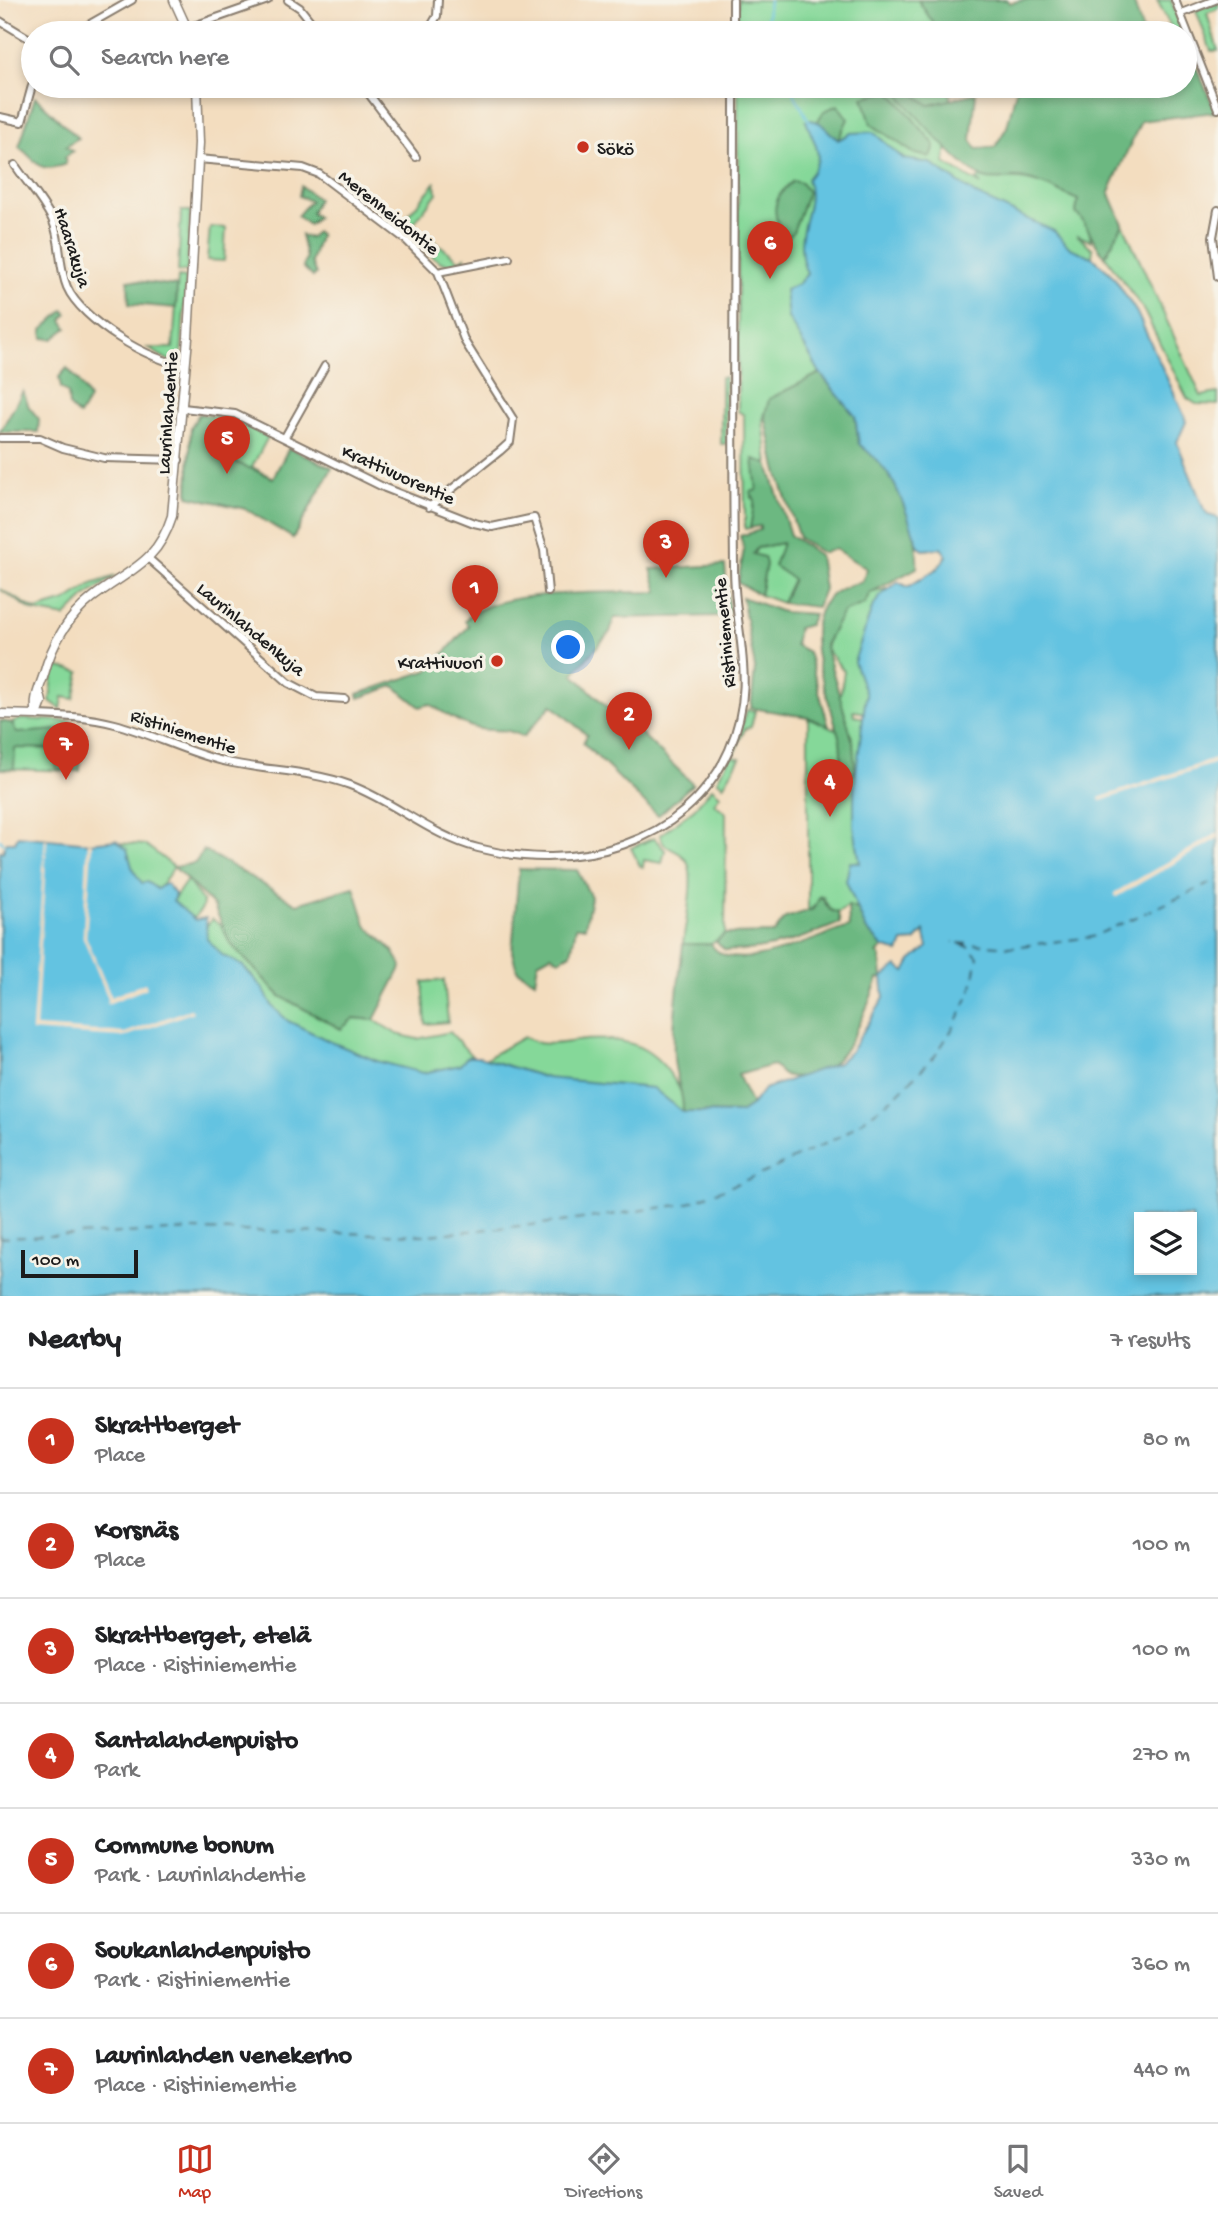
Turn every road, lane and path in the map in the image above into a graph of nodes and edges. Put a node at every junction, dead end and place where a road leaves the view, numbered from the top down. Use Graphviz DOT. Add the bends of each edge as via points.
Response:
graph roads {
  1 [pos="132,0"];
  2 [pos="174,0"];
  3 [pos="268,0"];
  4 [pos="288,0"];
  5 [pos="438,0"];
  6 [pos="733,0"];
  7 [pos="1175,0"];
  8 [pos="1215,0"];
  9 [pos="1182,13"];
  10 [pos="0,21"];
  11 [pos="95,21"];
  12 [pos="184,21"];
  13 [pos="214,21"];
  14 [pos="310,21"];
  15 [pos="434,21"];
  16 [pos="733,21"];
  17 [pos="1185,21"];
  18 [pos="21,34"];
  19 [pos="1197,53"];
  20 [pos="29,98"];
  21 [pos="197,98"];
  22 [pos="373,98"];
  23 [pos="734,98"];
  24 [pos="1218,109"];
  25 [pos="0,117"];
  26 [pos="416,157"];
  27 [pos="198,159"];
  28 [pos="15,165"];
  29 [pos="1218,210"];
  30 [pos="509,258"];
  31 [pos="438,272"];
  32 [pos="1218,277"];
  33 [pos="186,365"];
  34 [pos="324,366"];
  35 [pos="183,408"];
  36 [pos="285,437"];
  37 [pos="0,438"];
  38 [pos="179,460"];
  39 [pos="429,507"];
  40 [pos="149,559"];
  41 [pos="548,592"];
  42 [pos="345,699"];
  43 [pos="0,714"];
  44 [pos="37,715"];
  1 -- 11 [label="street"];
  2 -- 12 [label="street"];
  3 -- 13 [label="street"];
  4 -- 14 [label="street"];
  5 -- 15 [label="street"];
  6 -- 16 [label="street"];
  7 -- 9 [label="street"];
  8 -- 9 [label="street"];
  9 -- 17 [label="street"];
  10 -- 18 [label="street"];
  19 -- 24 [label="street"];
  20 -- 25 [label="street" via="22,122"];
  21 -- 27 [label="street, Laurinlahdentie"];
  22 -- 26 [label="street"];
  23 -- 44 [label="street, Ristiniementie" via="734,572 746,671 740,719 722,765 678,817 638,840 601,853 544,858 495,852 450,839 368,793 325,777 218,760 114,723"];
  27 -- 31 [label="street, Merenneidontie" via="303,168 319,174 399,234"];
  27 -- 33 [label="street, Laurinlahdentie"];
  28 -- 33 [label="street, Haarakuja" via="52,219 67,288 84,312 162,361"];
  29 -- 32 [label="street" via="1213,237"];
  30 -- 31 [label="street"];
  31 -- 39 [label="street, Merenneidontie" via="465,342 504,401 513,428 510,442"];
  33 -- 35 [label="street, Laurinlahdentie"];
  34 -- 36 [label="street"];
  35 -- 36 [label="street, Krattivuorentie" via="234,414"];
  35 -- 38 [label="street, Laurinlahdentie"];
  36 -- 39 [label="street, Krattivuorentie"];
  37 -- 38 [label="street" via="40,438 104,458"];
  38 -- 40 [label="street, Laurinlahdentie" via="172,516"];
  39 -- 41 [label="street, Krattivuorentie" via="492,527 534,518 544,550"];
  40 -- 42 [label="street, Laurinlahdenkuja" via="289,684 316,697"];
  40 -- 44 [label="street, Laurinlahdentie" via="90,600 67,623 52,648"];
  43 -- 44 [label="street"];
}
